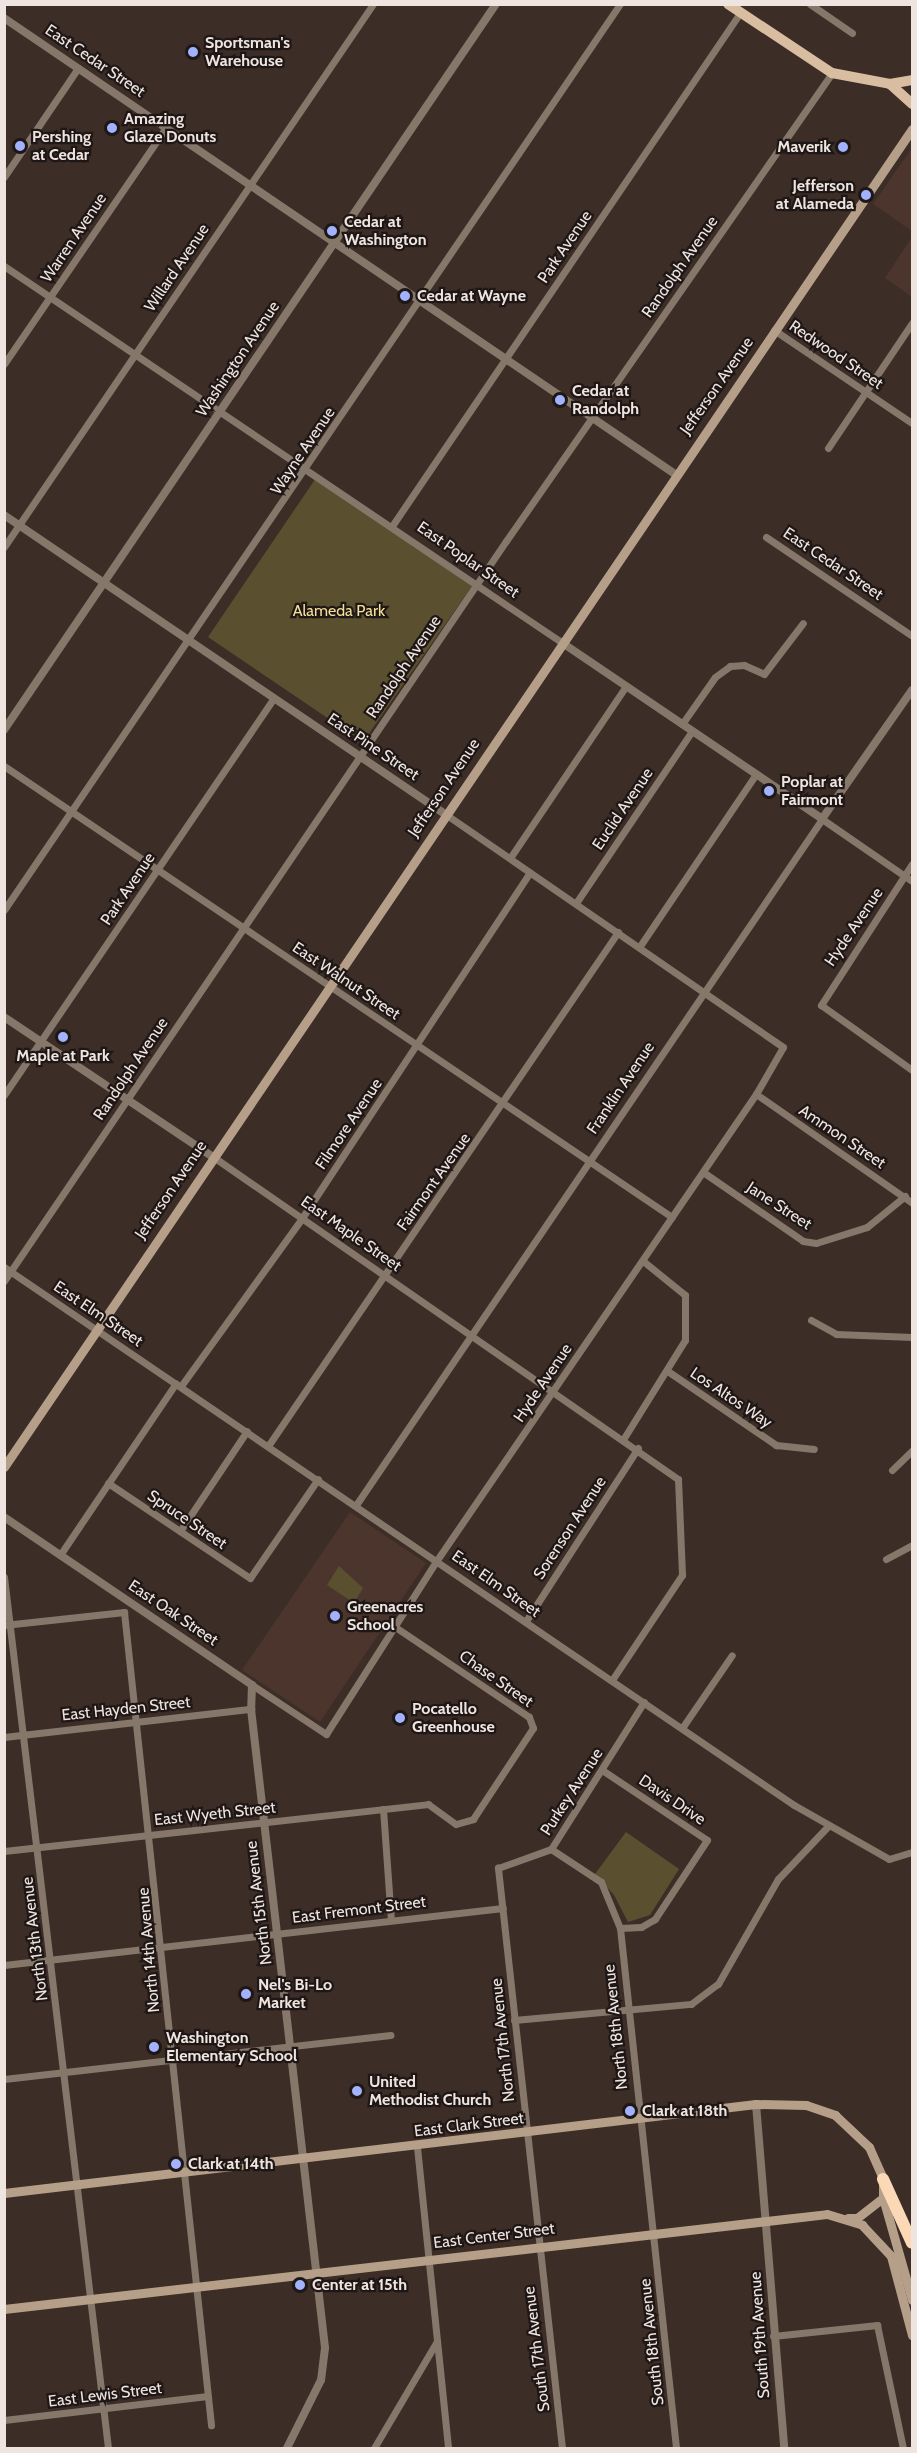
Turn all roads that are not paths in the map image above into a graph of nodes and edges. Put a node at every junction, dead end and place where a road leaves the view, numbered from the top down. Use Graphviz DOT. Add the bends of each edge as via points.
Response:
graph roads {
  1 [pos="373,4"];
  2 [pos="496,4"];
  3 [pos="620,4"];
  4 [pos="728,4"];
  5 [pos="810,4"];
  6 [pos="819,7"];
  7 [pos="740,13"];
  8 [pos="4,18"];
  9 [pos="852,33"];
  10 [pos="78,68"];
  11 [pos="832,73"];
  12 [pos="912,80"];
  13 [pos="890,84"];
  14 [pos="912,104"];
  15 [pos="166,127"];
  16 [pos="912,129"];
  17 [pos="4,177"];
  18 [pos="251,184"];
  19 [pos="334,241"];
  20 [pos="4,266"];
  21 [pos="51,296"];
  22 [pos="420,299"];
  23 [pos="912,324"];
  24 [pos="774,330"];
  25 [pos="136,353"];
  26 [pos="507,357"];
  27 [pos="4,364"];
  28 [pos="866,392"];
  29 [pos="222,411"];
  30 [pos="592,416"];
  31 [pos="912,423"];
  32 [pos="828,448"];
  33 [pos="307,470"];
  34 [pos="675,474"];
  35 [pos="4,515"];
  36 [pos="20,525"];
  37 [pos="392,526"];
  38 [pos="766,537"];
  39 [pos="4,547"];
  40 [pos="104,583"];
  41 [pos="477,585"];
  42 [pos="804,623"];
  43 [pos="912,636"];
  44 [pos="190,641"];
  45 [pos="561,642"];
  46 [pos="626,686"];
  47 [pos="912,690"];
  48 [pos="274,698"];
  49 [pos="682,724"];
  50 [pos="4,730"];
  51 [pos="692,731"];
  52 [pos="359,756"];
  53 [pos="4,766"];
  54 [pos="756,774"];
  55 [pos="74,813"];
  56 [pos="445,814"];
  57 [pos="822,819"];
  58 [pos="510,858"];
  59 [pos="912,864"];
  60 [pos="158,869"];
  61 [pos="530,872"];
  62 [pos="905,876"];
  63 [pos="912,881"];
  64 [pos="576,903"];
  65 [pos="4,910"];
  66 [pos="243,928"];
  67 [pos="618,932"];
  68 [pos="640,946"];
  69 [pos="328,986"];
  70 [pos="705,991"];
  71 [pos="4,1017"];
  72 [pos="40,1041"];
  73 [pos="418,1045"];
  74 [pos="783,1047"];
  75 [pos="912,1070"];
  76 [pos="756,1094"];
  77 [pos="4,1095"];
  78 [pos="127,1098"];
  79 [pos="505,1104"];
  80 [pos="212,1156"];
  81 [pos="589,1162"];
  82 [pos="703,1172"];
  83 [pos="904,1196"];
  84 [pos="912,1203"];
  85 [pos="672,1217"];
  86 [pos="302,1218"];
  87 [pos="643,1261"];
  88 [pos="8,1269"];
  89 [pos="385,1275"];
  90 [pos="4,1281"];
  91 [pos="811,1320"];
  92 [pos="96,1329"];
  93 [pos="472,1334"];
  94 [pos="912,1337"];
  95 [pos="669,1372"];
  96 [pos="178,1384"];
  97 [pos="555,1390"];
  98 [pos="247,1431"];
  99 [pos="624,1438"];
  100 [pos="268,1446"];
  101 [pos="638,1448"];
  102 [pos="814,1449"];
  103 [pos="912,1451"];
  104 [pos="4,1467"];
  105 [pos="892,1470"];
  106 [pos="318,1479"];
  107 [pos="108,1484"];
  108 [pos="356,1505"];
  109 [pos="4,1517"];
  110 [pos="180,1531"];
  111 [pos="912,1545"];
  112 [pos="60,1555"];
  113 [pos="885,1559"];
  114 [pos="437,1560"];
  115 [pos="4,1576"];
  116 [pos="130,1602"];
  117 [pos="124,1612"];
  118 [pos="526,1622"];
  119 [pos="7,1624"];
  120 [pos="395,1627"];
  121 [pos="732,1655"];
  122 [pos="612,1680"];
  123 [pos="252,1685"];
  124 [pos="644,1702"];
  125 [pos="251,1709"];
  126 [pos="137,1722"];
  127 [pos="682,1728"];
  128 [pos="24,1734"];
  129 [pos="326,1734"];
  130 [pos="4,1737"];
  131 [pos="602,1770"];
  132 [pos="428,1804"];
  133 [pos="383,1809"];
  134 [pos="264,1822"];
  135 [pos="829,1825"];
  136 [pos="150,1835"];
  137 [pos="37,1848"];
  138 [pos="551,1849"];
  139 [pos="4,1851"];
  140 [pos="912,1852"];
  141 [pos="498,1868"];
  142 [pos="503,1908"];
  143 [pos="390,1920"];
  144 [pos="620,1928"];
  145 [pos="277,1933"];
  146 [pos="164,1946"];
  147 [pos="51,1960"];
  148 [pos="4,1965"];
  149 [pos="626,2008"];
  150 [pos="514,2020"];
  151 [pos="391,2035"];
  152 [pos="291,2046"];
  153 [pos="172,2060"];
  154 [pos="64,2073"];
  155 [pos="4,2079"];
  156 [pos="756,2104"];
  157 [pos="639,2120"];
  158 [pos="526,2134"];
  159 [pos="417,2147"];
  160 [pos="305,2157"];
  161 [pos="184,2173"];
  162 [pos="883,2179"];
  163 [pos="78,2184"];
  164 [pos="4,2193"];
  165 [pos="883,2198"];
  166 [pos="846,2218"];
  167 [pos="768,2220"];
  168 [pos="655,2233"];
  169 [pos="912,2242"];
  170 [pos="538,2246"];
  171 [pos="428,2259"];
  172 [pos="316,2272"];
  173 [pos="197,2286"];
  174 [pos="92,2299"];
  175 [pos="912,2300"];
  176 [pos="4,2309"];
  177 [pos="912,2335"];
  178 [pos="773,2336"];
  179 [pos="437,2341"];
  180 [pos="208,2396"];
  181 [pos="103,2408"];
  182 [pos="4,2420"];
  183 [pos="211,2425"];
  184 [pos="108,2448"];
  185 [pos="287,2448"];
  186 [pos="374,2448"];
  187 [pos="448,2448"];
  188 [pos="562,2448"];
  189 [pos="676,2448"];
  190 [pos="784,2448"];
  191 [pos="903,2448"];
  1 -- 18 [label="street, Willard Avenue"];
  2 -- 19 [label="street, Washington Avenue"];
  3 -- 22 [label="street, Wayne Avenue"];
  4 -- 7 [label="main road"];
  5 -- 6 [label="street"];
  6 -- 9 [label="street"];
  7 -- 11 [label="main road"];
  7 -- 26 [label="street, Park Avenue"];
  8 -- 10 [label="street, East Cedar Street"];
  10 -- 15 [label="street, East Cedar Street"];
  10 -- 17 [label="street"];
  11 -- 13 [label="main road"];
  11 -- 30 [label="street, Randolph Avenue"];
  12 -- 13 [label="main road"];
  13 -- 14 [label="main road"];
  15 -- 18 [label="street, East Cedar Street"];
  15 -- 21 [label="street, Warren Avenue"];
  16 -- 24 [label="main road, Jefferson Avenue"];
  18 -- 19 [label="street, East Cedar Street"];
  18 -- 25 [label="street, Willard Avenue"];
  19 -- 22 [label="street, East Cedar Street"];
  19 -- 29 [label="street, Washington Avenue"];
  20 -- 21 [label="street, East Poplar Street"];
  21 -- 25 [label="street, East Poplar Street"];
  21 -- 27 [label="street, Warren Avenue"];
  22 -- 26 [label="street, East Cedar Street"];
  22 -- 33 [label="street, Wayne Avenue"];
  23 -- 28 [label="street"];
  24 -- 28 [label="street, Redwood Street"];
  24 -- 34 [label="main road, Jefferson Avenue"];
  25 -- 29 [label="street, East Poplar Street"];
  25 -- 36 [label="street, Willard Avenue"];
  26 -- 30 [label="street, East Cedar Street"];
  26 -- 37 [label="street, Park Avenue"];
  28 -- 31 [label="street, Redwood Street"];
  28 -- 32 [label="street"];
  29 -- 33 [label="street, East Poplar Street"];
  29 -- 40 [label="street, Washington Avenue"];
  30 -- 34 [label="street, East Cedar Street"];
  30 -- 41 [label="street, Randolph Avenue"];
  33 -- 37 [label="street, East Poplar Street"];
  33 -- 44 [label="street, Wayne Avenue"];
  34 -- 45 [label="main road, Jefferson Avenue"];
  35 -- 36 [label="street, East Pine Street"];
  36 -- 39 [label="street, Willard Avenue"];
  36 -- 40 [label="street, East Pine Street"];
  37 -- 41 [label="street, East Poplar Street"];
  38 -- 43 [label="street, East Cedar Street"];
  40 -- 44 [label="street, East Pine Street"];
  40 -- 50 [label="street, Washington Avenue"];
  41 -- 45 [label="street, East Poplar Street"];
  41 -- 52 [label="street, Randolph Avenue"];
  42 -- 49 [label="street" via="764,674 744,665 730,666 715,677"];
  44 -- 48 [label="street, East Pine Street"];
  44 -- 55 [label="street, Wayne Avenue"];
  45 -- 46 [label="street, East Poplar Street"];
  45 -- 56 [label="main road, Jefferson Avenue"];
  46 -- 49 [label="street, East Poplar Street"];
  46 -- 58 [label="street"];
  47 -- 57 [label="street, Franklin Avenue"];
  48 -- 52 [label="street, East Pine Street"];
  48 -- 60 [label="street, Park Avenue"];
  49 -- 51 [label="street, East Poplar Street"];
  51 -- 54 [label="street, East Poplar Street"];
  51 -- 64 [label="street, Euclid Avenue"];
  52 -- 56 [label="street, East Pine Street"];
  52 -- 66 [label="street, Randolph Avenue"];
  53 -- 55 [label="street, East Walnut Street"];
  54 -- 57 [label="street, East Poplar Street"];
  54 -- 68 [label="street"];
  55 -- 60 [label="street, East Walnut Street"];
  55 -- 65 [label="street, Wayne Avenue"];
  56 -- 58 [label="street, East Pine Street"];
  56 -- 69 [label="main road, Jefferson Avenue"];
  57 -- 62 [label="street, East Poplar Street"];
  57 -- 70 [label="street, Franklin Avenue"];
  58 -- 61 [label="street, East Pine Street"];
  59 -- 62 [label="street, Hyde Avenue"];
  60 -- 66 [label="street, East Walnut Street"];
  60 -- 72 [label="street, Park Avenue"];
  61 -- 64 [label="street, East Pine Street"];
  61 -- 73 [label="street, Filmore Avenue"];
  62 -- 63 [label="street, East Poplar Street"];
  62 -- 75 [label="street, Hyde Avenue" via="820,1005"];
  64 -- 67 [label="street, East Pine Street"];
  66 -- 69 [label="street, East Walnut Street"];
  66 -- 78 [label="street, Randolph Avenue"];
  67 -- 68 [label="street, East Pine Street"];
  67 -- 79 [label="street, Fairmont Avenue"];
  68 -- 70 [label="street, East Pine Street"];
  69 -- 73 [label="street, East Walnut Street"];
  69 -- 80 [label="main road, Jefferson Avenue"];
  70 -- 74 [label="street, East Pine Street"];
  70 -- 81 [label="street, Franklin Avenue"];
  71 -- 72 [label="street, East Maple Street"];
  72 -- 77 [label="street, Park Avenue"];
  72 -- 78 [label="street, East Maple Street"];
  73 -- 79 [label="street, East Walnut Street"];
  73 -- 86 [label="street, Filmore Avenue"];
  74 -- 76 [label="street, Hyde Avenue"];
  76 -- 82 [label="street, Hyde Avenue"];
  76 -- 83 [label="street, Ammon Street"];
  78 -- 80 [label="street, East Maple Street"];
  78 -- 88 [label="street, Randolph Avenue"];
  79 -- 81 [label="street, East Walnut Street"];
  79 -- 89 [label="street, Fairmont Avenue"];
  80 -- 86 [label="street, East Maple Street"];
  80 -- 92 [label="main road, Jefferson Avenue"];
  81 -- 85 [label="street, East Walnut Street"];
  81 -- 93 [label="street, Franklin Avenue"];
  82 -- 83 [label="street, Jane Street" via="803,1241 816,1243 835,1241 867,1227"];
  82 -- 85 [label="street, Hyde Avenue"];
  83 -- 84 [label="street, Ammon Street"];
  85 -- 87 [label="street, Hyde Avenue"];
  86 -- 89 [label="street, East Maple Street"];
  86 -- 96 [label="street, Filmore Avenue"];
  87 -- 95 [label="street" via="679,1286 688,1306 685,1340"];
  87 -- 97 [label="street, Hyde Avenue"];
  88 -- 90 [label="street, Randolph Avenue"];
  88 -- 92 [label="street, East Elm Street"];
  89 -- 93 [label="street, East Maple Street"];
  89 -- 100 [label="street, Fairmont Avenue"];
  91 -- 94 [label="street" via="836,1335"];
  92 -- 96 [label="street, East Elm Street"];
  92 -- 104 [label="main road, Jefferson Avenue"];
  93 -- 97 [label="street, East Maple Street"];
  93 -- 108 [label="street, Franklin Avenue"];
  95 -- 99 [label="street"];
  95 -- 102 [label="street, Los Altos Way" via="776,1444"];
  96 -- 98 [label="street, East Elm Street"];
  96 -- 107 [label="street, Filmore Avenue"];
  97 -- 99 [label="street, East Maple Street"];
  97 -- 114 [label="street, Hyde Avenue"];
  98 -- 100 [label="street, East Elm Street"];
  98 -- 110 [label="street"];
  99 -- 101 [label="street, East Maple Street"];
  100 -- 106 [label="street, East Elm Street"];
  101 -- 118 [label="street, Sorenson Avenue"];
  101 -- 122 [label="street, East Maple Street" via="678,1479 682,1575"];
  103 -- 105 [label="street"];
  106 -- 108 [label="street, East Elm Street"];
  106 -- 110 [label="street, Spruce Street" via="250,1578"];
  107 -- 110 [label="street, Spruce Street"];
  107 -- 112 [label="street, Filmore Avenue"];
  108 -- 114 [label="street, East Elm Street"];
  109 -- 112 [label="street, East Oak Street"];
  111 -- 113 [label="street"];
  112 -- 116 [label="street, East Oak Street"];
  114 -- 118 [label="street, East Elm Street"];
  114 -- 120 [label="street, Hyde Avenue"];
  115 -- 119 [label="street, North 13th Avenue"];
  116 -- 117 [label="street"];
  116 -- 123 [label="street, East Oak Street"];
  117 -- 119 [label="street"];
  117 -- 126 [label="street, North 14th Avenue"];
  118 -- 122 [label="street, East Elm Street"];
  119 -- 128 [label="street, North 13th Avenue"];
  120 -- 129 [label="street, Hyde Avenue"];
  120 -- 132 [label="street, Chase Street" via="529,1717 533,1728 473,1820 456,1824"];
  121 -- 127 [label="street"];
  122 -- 124 [label="street, East Elm Street"];
  123 -- 125 [label="street, North 15th Avenue"];
  123 -- 129 [label="street, East Oak Street"];
  124 -- 127 [label="street, East Elm Street"];
  124 -- 131 [label="street, Purkey Avenue"];
  125 -- 126 [label="street, East Hayden Street"];
  125 -- 134 [label="street, North 15th Avenue"];
  126 -- 128 [label="street, East Hayden Street"];
  126 -- 136 [label="street, North 14th Avenue"];
  127 -- 135 [label="street, East Elm Street"];
  128 -- 130 [label="street, East Hayden Street"];
  128 -- 137 [label="street, North 13th Avenue"];
  131 -- 138 [label="street, Purkey Avenue"];
  131 -- 144 [label="street, Davis Drive" via="707,1840 655,1920 641,1927"];
  132 -- 133 [label="street, East Wyeth Street"];
  133 -- 134 [label="street, East Wyeth Street"];
  133 -- 143 [label="street"];
  134 -- 136 [label="street, East Wyeth Street"];
  134 -- 145 [label="street, North 15th Avenue"];
  135 -- 140 [label="street, East Elm Street" via="889,1859"];
  135 -- 149 [label="street" via="778,1880 718,1984 691,2004"];
  136 -- 137 [label="street, East Wyeth Street"];
  136 -- 146 [label="street, North 14th Avenue"];
  137 -- 139 [label="street, East Wyeth Street"];
  137 -- 147 [label="street, North 13th Avenue"];
  138 -- 141 [label="street, Purkey Avenue"];
  138 -- 144 [label="street, North 18th Avenue" via="601,1882"];
  141 -- 142 [label="street, North 17th Avenue"];
  142 -- 143 [label="street, East Fremont Street"];
  142 -- 150 [label="street, North 17th Avenue"];
  143 -- 145 [label="street, East Fremont Street"];
  144 -- 149 [label="street, North 18th Avenue"];
  145 -- 146 [label="street, East Fremont Street"];
  145 -- 152 [label="street, North 15th Avenue"];
  146 -- 147 [label="street, East Fremont Street"];
  146 -- 153 [label="street, North 14th Avenue"];
  147 -- 148 [label="street, East Fremont Street"];
  147 -- 154 [label="street, North 13th Avenue"];
  149 -- 150 [label="street"];
  149 -- 157 [label="street, North 18th Avenue"];
  150 -- 158 [label="street, North 17th Avenue"];
  151 -- 152 [label="street"];
  152 -- 153 [label="street"];
  152 -- 160 [label="street, North 15th Avenue"];
  153 -- 154 [label="street"];
  153 -- 161 [label="street, North 14th Avenue"];
  154 -- 155 [label="street"];
  154 -- 163 [label="street, North 13th Avenue"];
  156 -- 157 [label="main road, East Clark Street"];
  156 -- 162 [label="main road, East Clark Street" via="806,2105 835,2115 869,2147"];
  156 -- 167 [label="street, South 19th Avenue"];
  157 -- 158 [label="main road, East Clark Street"];
  157 -- 168 [label="street, North 18th Avenue"];
  158 -- 159 [label="main road, East Clark Street"];
  158 -- 170 [label="street, North 17th Avenue"];
  159 -- 160 [label="main road, East Clark Street"];
  159 -- 171 [label="street"];
  160 -- 161 [label="main road, East Clark Street"];
  160 -- 172 [label="street, North 15th Avenue"];
  161 -- 163 [label="main road, East Clark Street"];
  161 -- 173 [label="street, North 14th Avenue"];
  162 -- 165 [label="main road, East Clark Street"];
  162 -- 169 [label="highway"];
  163 -- 164 [label="main road, East Clark Street"];
  163 -- 174 [label="street, North 13th Avenue"];
  165 -- 166 [label="main road" via="857,2218"];
  165 -- 175 [label="main road"];
  166 -- 167 [label="main road, East Center Street" via="827,2214"];
  166 -- 177 [label="main road, East Center Street" via="871,2232 891,2256"];
  167 -- 168 [label="main road, East Center Street"];
  167 -- 178 [label="street, South 19th Avenue"];
  168 -- 170 [label="main road, East Center Street"];
  168 -- 189 [label="street, South 18th Avenue"];
  170 -- 171 [label="main road, East Center Street"];
  170 -- 188 [label="street, South 17th Avenue"];
  171 -- 172 [label="main road, East Center Street"];
  171 -- 179 [label="street"];
  172 -- 173 [label="main road, East Center Street"];
  172 -- 185 [label="street, North 15th Avenue" via="325,2348 321,2380"];
  173 -- 174 [label="main road, East Center Street"];
  173 -- 180 [label="street, North 14th Avenue"];
  174 -- 176 [label="main road, East Center Street"];
  174 -- 181 [label="street, North 13th Avenue"];
  178 -- 190 [label="street, South 19th Avenue"];
  178 -- 191 [label="street" via="877,2325"];
  179 -- 186 [label="street"];
  179 -- 187 [label="street"];
  180 -- 181 [label="street, East Lewis Street"];
  180 -- 183 [label="street, North 14th Avenue"];
  181 -- 182 [label="street, East Lewis Street"];
  181 -- 184 [label="street, North 13th Avenue"];
}
